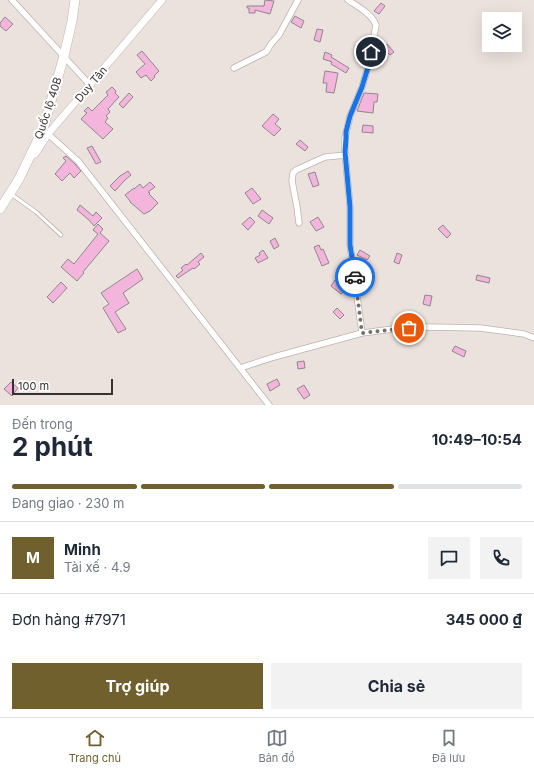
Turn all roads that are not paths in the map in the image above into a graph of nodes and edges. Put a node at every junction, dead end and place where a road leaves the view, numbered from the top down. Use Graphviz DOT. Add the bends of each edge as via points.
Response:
graph roads {
  1 [pos="12,0"];
  2 [pos="75,0"];
  3 [pos="162,0"];
  4 [pos="298,0"];
  5 [pos="348,0"];
  6 [pos="64,56"];
  7 [pos="234,68"];
  8 [pos="90,85"];
  9 [pos="48,134"];
  10 [pos="346,155"];
  11 [pos="23,170"];
  12 [pos="10,193"];
  13 [pos="0,209"];
  14 [pos="299,223"];
  15 [pos="62,234"];
  16 [pos="362,333"];
  17 [pos="534,338"];
  18 [pos="240,368"];
  19 [pos="269,405"];
  1 -- 6 [label="street"];
  2 -- 6 [label="highway, Quốc lộ 40B"];
  3 -- 8 [label="street, Duy Tân"];
  4 -- 7 [label="street" via="279,35 266,52"];
  5 -- 10 [label="street" via="374,19 376,25 369,64 346,132"];
  6 -- 8 [label="street"];
  6 -- 11 [label="highway, Quốc lộ 40B" via="43,129"];
  8 -- 9 [label="street, Duy Tân"];
  9 -- 11 [label="street, Duy Tân"];
  9 -- 18 [label="street" via="78,161"];
  10 -- 14 [label="street" via="325,156 293,173"];
  10 -- 16 [label="street" via="350,245"];
  11 -- 12 [label="highway, Quốc lộ 40B"];
  12 -- 13 [label="highway, Quốc lộ 40B"];
  12 -- 15 [label="lane"];
  16 -- 17 [label="street" via="409,328 458,327 505,331"];
  16 -- 18 [label="street"];
  18 -- 19 [label="street"];
}
